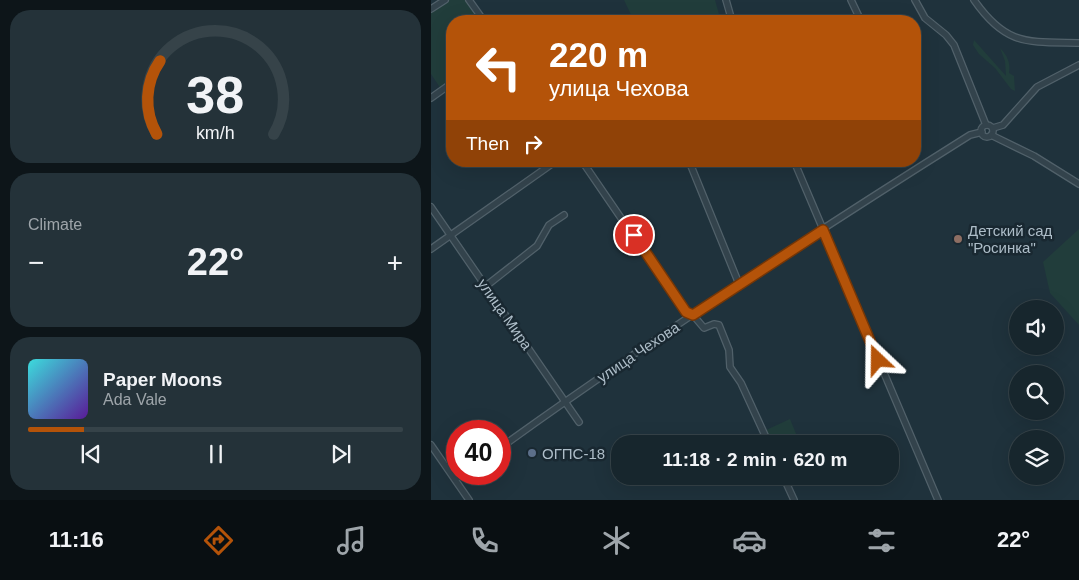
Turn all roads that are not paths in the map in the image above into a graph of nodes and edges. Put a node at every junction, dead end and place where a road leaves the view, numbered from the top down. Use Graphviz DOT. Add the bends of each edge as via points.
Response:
graph roads {
  1 [pos="445,0"];
  2 [pos="469,0"];
  3 [pos="726,0"];
  4 [pos="851,0"];
  5 [pos="915,0"];
  6 [pos="974,0"];
  7 [pos="431,10"];
  8 [pos="480,15"];
  9 [pos="730,15"];
  10 [pos="858,15"];
  11 [pos="1079,42"];
  12 [pos="1079,65"];
  13 [pos="446,87"];
  14 [pos="431,98"];
  15 [pos="990,130"];
  16 [pos="981,132"];
  17 [pos="547,167"];
  18 [pos="586,167"];
  19 [pos="691,167"];
  20 [pos="797,167"];
  21 [pos="1079,184"];
  22 [pos="431,207"];
  23 [pos="564,215"];
  24 [pos="823,230"];
  25 [pos="451,235"];
  26 [pos="431,249"];
  27 [pos="739,284"];
  28 [pos="486,286"];
  29 [pos="693,315"];
  30 [pos="565,401"];
  31 [pos="579,422"];
  32 [pos="764,435"];
  33 [pos="511,440"];
  34 [pos="431,445"];
  35 [pos="446,466"];
  36 [pos="459,485"];
  37 [pos="787,485"];
  38 [pos="469,500"];
  39 [pos="793,500"];
  40 [pos="938,500"];
  1 -- 7 [label="street"];
  2 -- 8 [label="street"];
  3 -- 9 [label="street"];
  4 -- 10 [label="street"];
  5 -- 15 [label="street" via="925,18 946,34 954,45"];
  6 -- 11 [label="street" via="993,25 1013,37 1036,42"];
  12 -- 15 [label="street" via="1037,87 1003,125"];
  13 -- 14 [label="street"];
  15 -- 16 [label="street"];
  15 -- 16 [label="street" via="985,137"];
  15 -- 21 [label="street"];
  16 -- 24 [label="street, улица Чехова"];
  17 -- 25 [label="street"];
  18 -- 29 [label="street" via="686,312"];
  19 -- 27 [label="street"];
  20 -- 24 [label="street"];
  22 -- 25 [label="street, улица Мира"];
  23 -- 28 [label="street" via="549,225 537,246"];
  24 -- 27 [label="street, улица Чехова"];
  24 -- 40 [label="street"];
  25 -- 26 [label="street"];
  25 -- 28 [label="street, улица Мира"];
  27 -- 29 [label="street, улица Чехова"];
  28 -- 30 [label="street, улица Мира"];
  29 -- 30 [label="street, улица Чехова"];
  29 -- 32 [label="street" via="704,328 719,325 729,350 730,367 741,383"];
  30 -- 31 [label="street, улица Мира"];
  30 -- 33 [label="street, улица Чехова"];
  34 -- 35 [label="street"];
  36 -- 38 [label="street"];
  37 -- 39 [label="street"];
}
